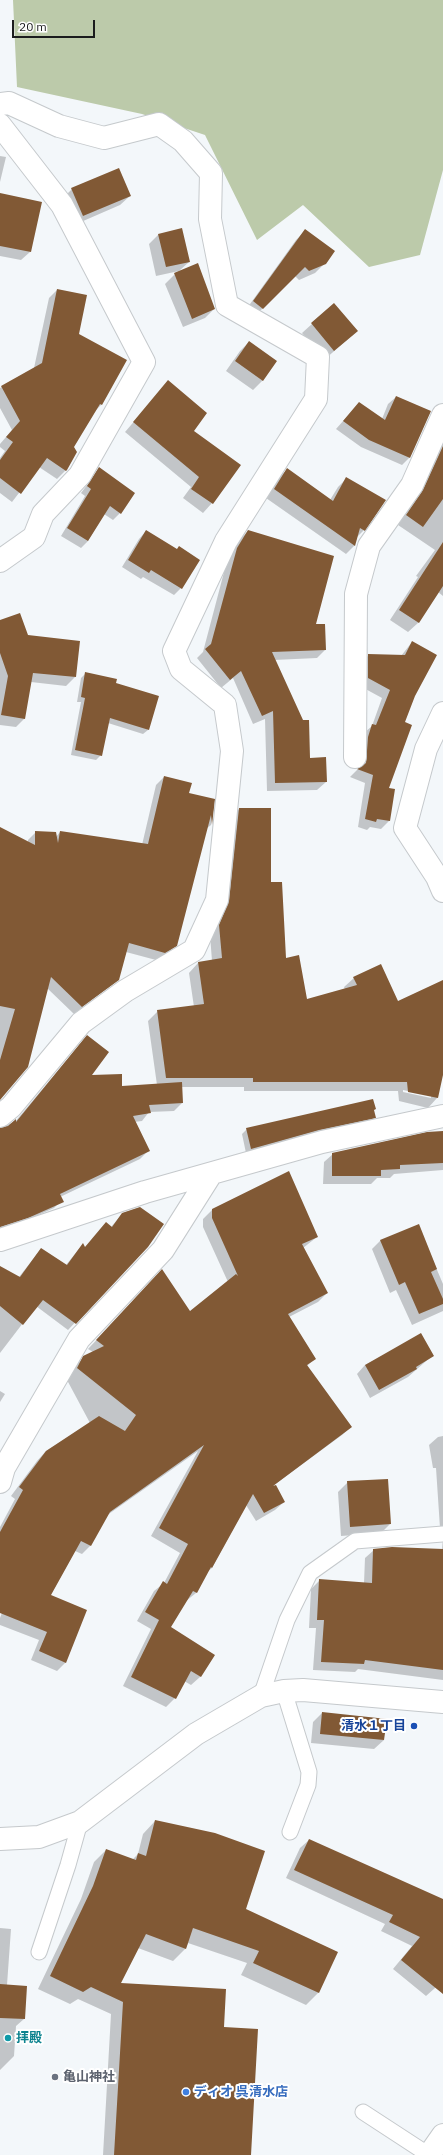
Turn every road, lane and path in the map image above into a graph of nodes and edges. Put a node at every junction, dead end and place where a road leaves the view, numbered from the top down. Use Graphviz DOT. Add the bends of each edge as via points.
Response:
graph roads {
  1 [pos="0,104"];
  2 [pos="0,125"];
  3 [pos="443,415"];
  4 [pos="0,560"];
  5 [pos="443,713"];
  6 [pos="355,757"];
  7 [pos="443,891"];
  8 [pos="0,1116"];
  9 [pos="443,1116"];
  10 [pos="212,1174"];
  11 [pos="0,1240"];
  12 [pos="1,1473"];
  13 [pos="443,1534"];
  14 [pos="284,1691"];
  15 [pos="261,1696"];
  16 [pos="443,1702"];
  17 [pos="80,1822"];
  18 [pos="290,1832"];
  19 [pos="0,1839"];
  20 [pos="39,1952"];
  21 [pos="364,2112"];
  22 [pos="443,2135"];
  23 [pos="429,2155"];
  1 -- 8 [label="street" via="9,103 59,126 104,138 160,124 183,141 211,173 210,219 227,305 318,357 316,400 226,541 174,651 181,669 225,705 232,751 218,900 194,950 125,991 81,1023"];
  2 -- 4 [label="street" via="62,205 144,362 80,475 43,514 34,537"];
  3 -- 6 [label="street" via="412,485 369,546 356,594"];
  5 -- 7 [label="street" via="426,749 404,828 437,877"];
  9 -- 10 [label="street" via="322,1142"];
  10 -- 11 [label="street" via="145,1192"];
  10 -- 12 [label="street" via="163,1250 79,1339"];
  13 -- 15 [label="lane" via="355,1541 310,1573 287,1620"];
  14 -- 15 [label="street"];
  14 -- 16 [label="street" via="351,1693"];
  14 -- 18 [label="lane" via="309,1772 308,1785"];
  15 -- 17 [label="street" via="196,1734"];
  17 -- 19 [label="street" via="39,1837"];
  17 -- 20 [label="lane"];
  21 -- 23 [label="lane"];
  22 -- 23 [label="street"];
}
